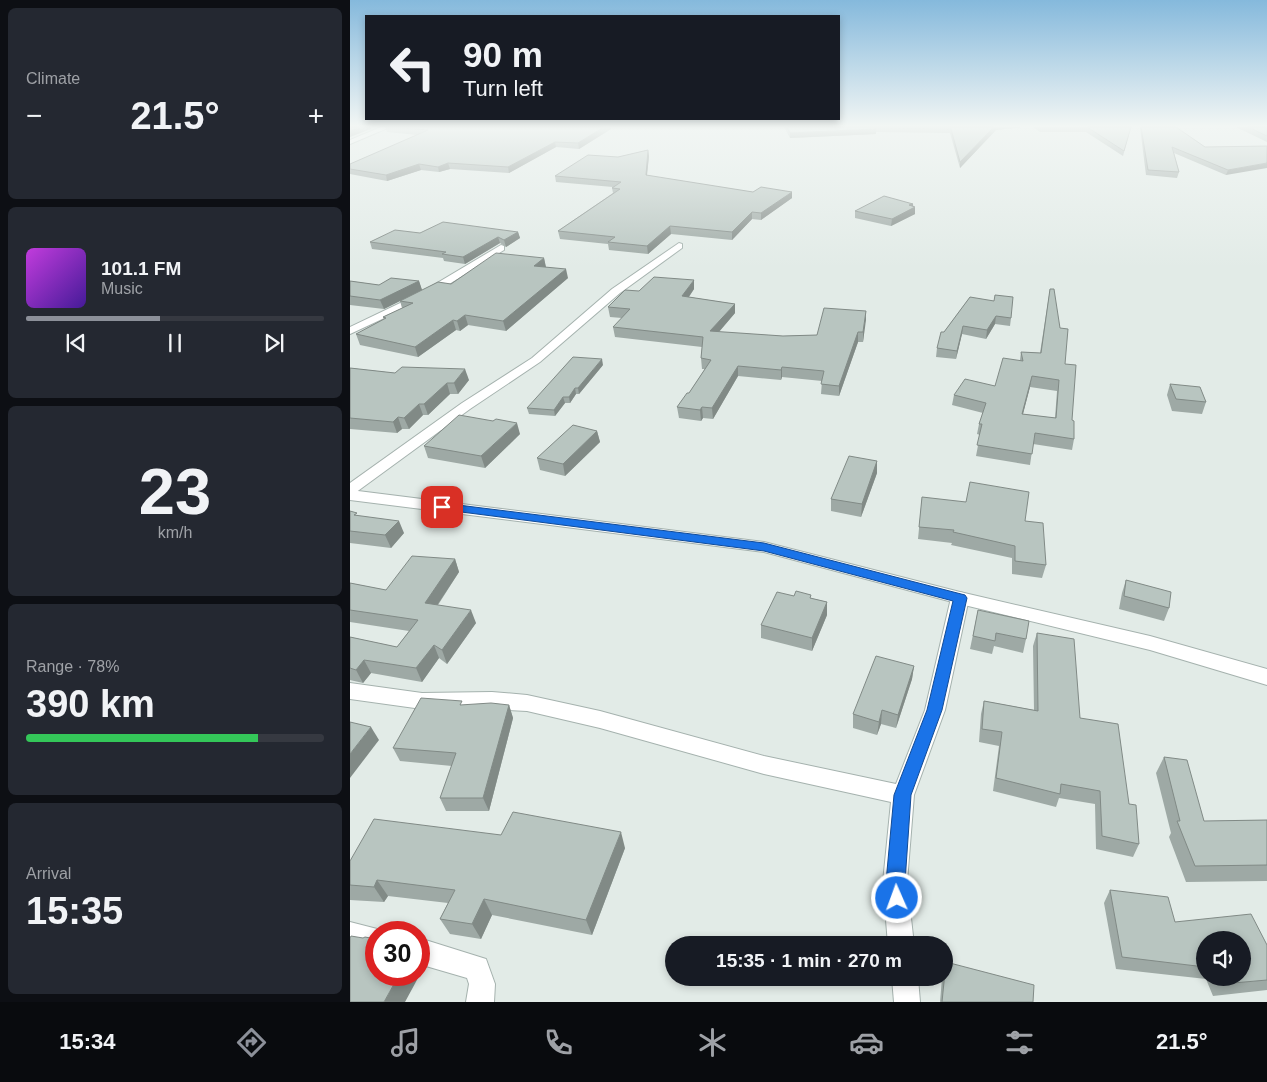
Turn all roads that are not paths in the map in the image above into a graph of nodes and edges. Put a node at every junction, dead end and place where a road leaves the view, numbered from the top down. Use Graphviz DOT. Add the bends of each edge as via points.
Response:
graph roads {
  1 [pos="679,246"];
  2 [pos="501,248"];
  3 [pos="350,331"];
  4 [pos="350,490"];
  5 [pos="350,495"];
  6 [pos="960,598"];
  7 [pos="1267,677"];
  8 [pos="350,691"];
  9 [pos="903,795"];
  10 [pos="350,936"];
  11 [pos="901,936"];
  12 [pos="365,938"];
  13 [pos="430,954"];
  14 [pos="905,986"];
  15 [pos="480,1002"];
  16 [pos="907,1002"];
  1 -- 4 [label="street" via="616,292 536,360"];
  2 -- 3 [label="street" via="421,297"];
  5 -- 6 [label="street" via="764,547"];
  6 -- 7 [label="street" via="1150,644"];
  6 -- 9 [label="street" via="935,710"];
  8 -- 9 [label="street" via="433,702 525,703 593,716 800,774"];
  9 -- 11 [label="street" via="896,882"];
  10 -- 12 [label="street"];
  13 -- 15 [label="street" via="477,968 482,984"];
  14 -- 16 [label="street"];
}
